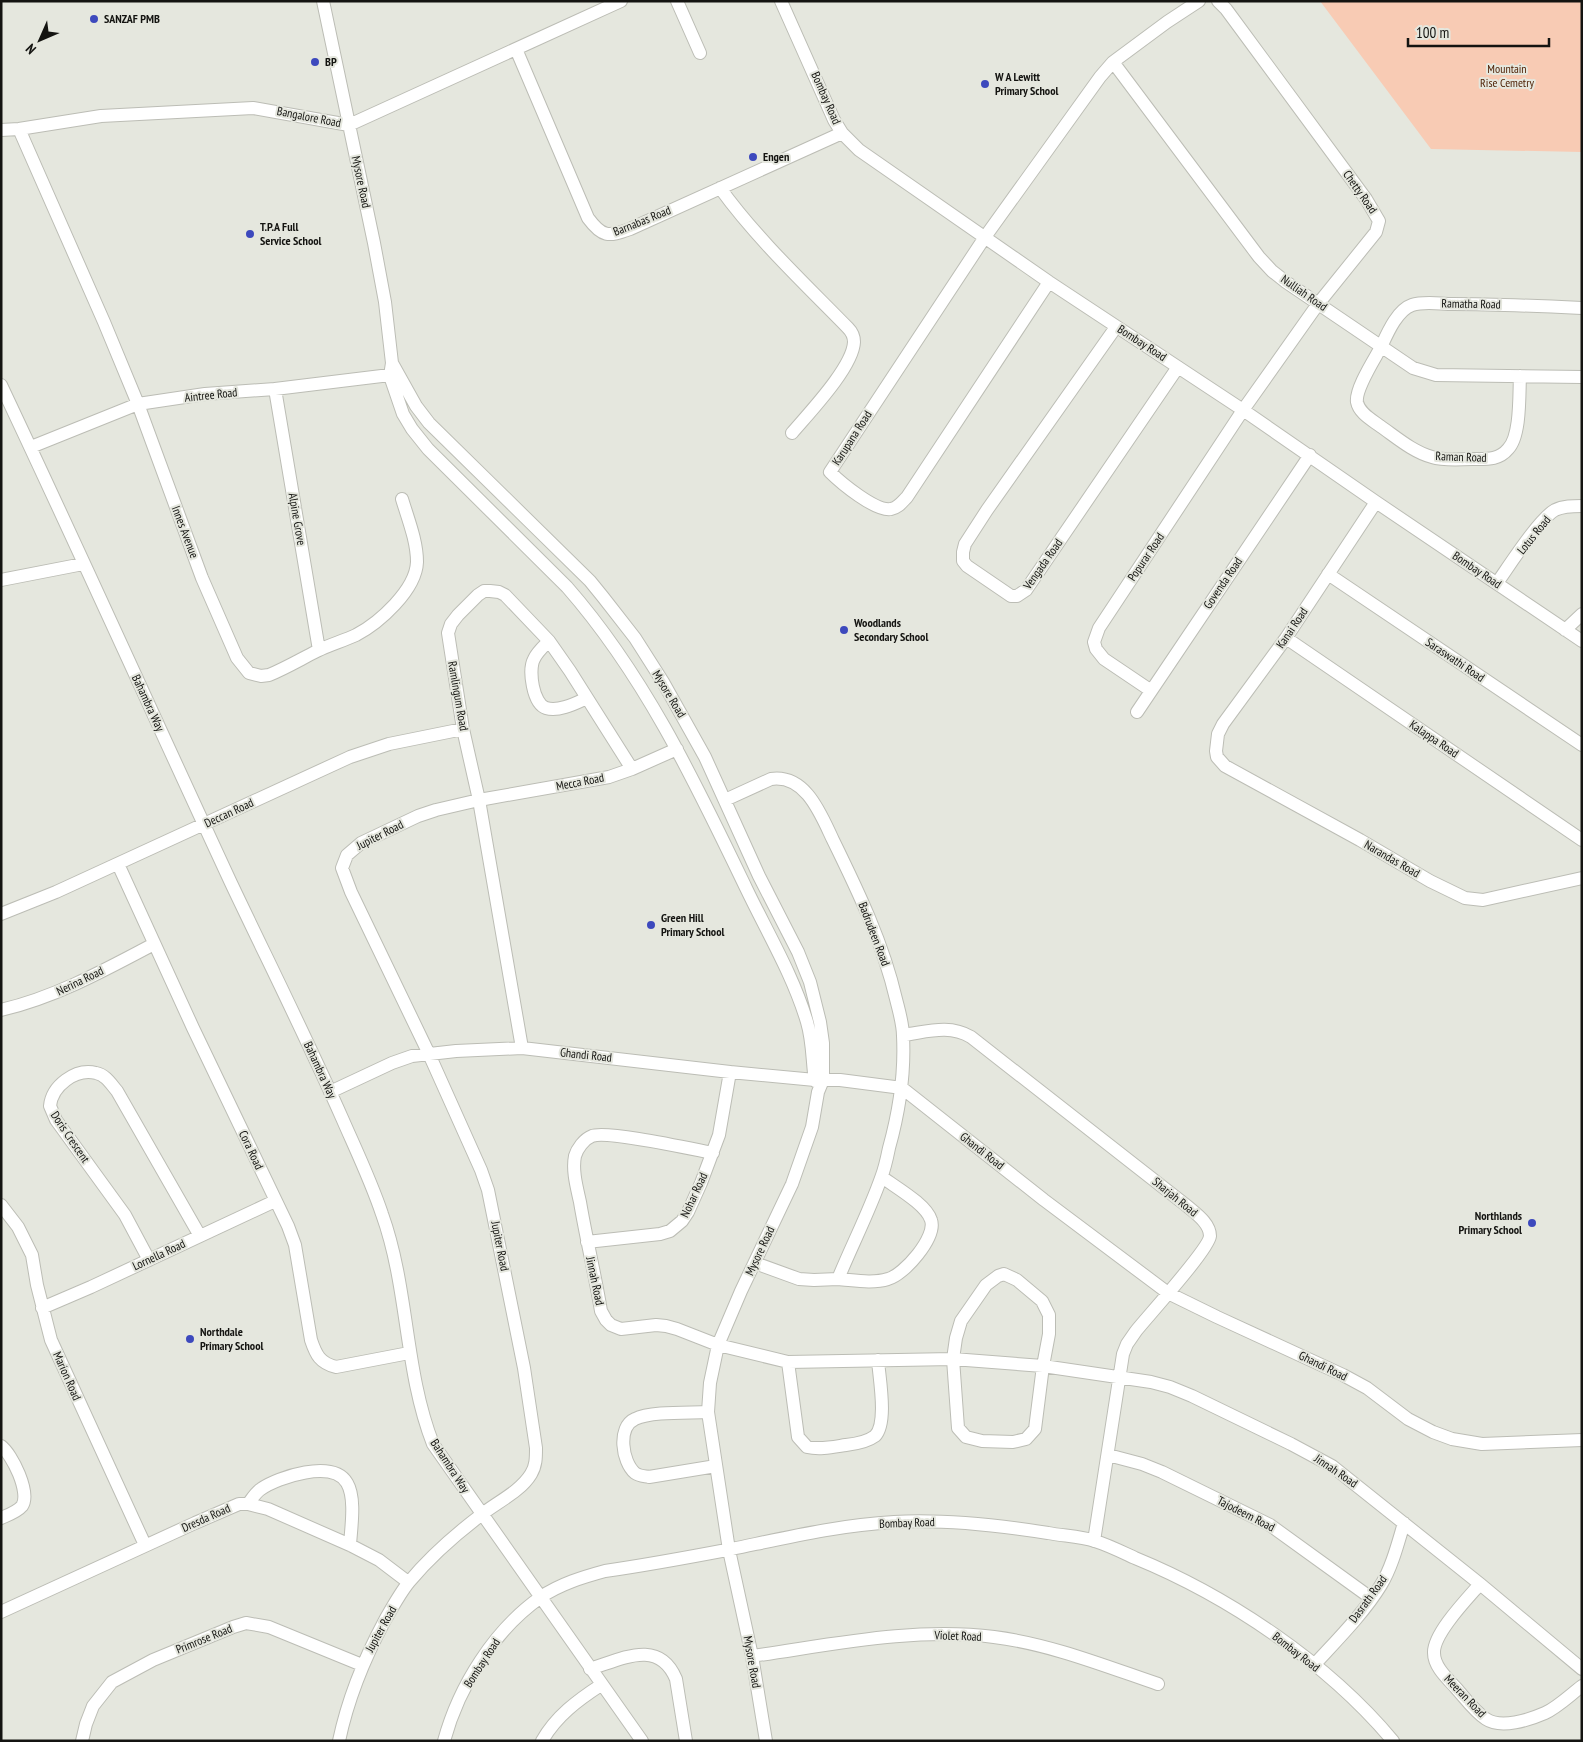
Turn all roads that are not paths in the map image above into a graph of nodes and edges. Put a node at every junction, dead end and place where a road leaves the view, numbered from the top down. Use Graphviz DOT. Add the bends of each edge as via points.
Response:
graph roads {
  1 [pos="323,1"];
  2 [pos="621,1"];
  3 [pos="677,1"];
  4 [pos="781,1"];
  5 [pos="1199,1"];
  6 [pos="1218,1"];
  7 [pos="516,49"];
  8 [pos="700,53"];
  9 [pos="1113,62"];
  10 [pos="349,125"];
  11 [pos="19,129"];
  12 [pos="1,130"];
  13 [pos="842,133"];
  14 [pos="720,188"];
  15 [pos="985,237"];
  16 [pos="1049,282"];
  17 [pos="1318,304"];
  18 [pos="1582,308"];
  19 [pos="1116,327"];
  20 [pos="1382,345"];
  21 [pos="1178,367"];
  22 [pos="394,371"];
  23 [pos="1520,376"];
  24 [pos="1582,378"];
  25 [pos="1,385"];
  26 [pos="275,389"];
  27 [pos="138,404"];
  28 [pos="1243,410"];
  29 [pos="792,433"];
  30 [pos="30,447"];
  31 [pos="1310,455"];
  32 [pos="402,499"];
  33 [pos="1376,502"];
  34 [pos="1582,506"];
  35 [pos="83,564"];
  36 [pos="1328,574"];
  37 [pos="1,580"];
  38 [pos="1497,583"];
  39 [pos="1582,614"];
  40 [pos="1565,630"];
  41 [pos="1286,638"];
  42 [pos="549,641"];
  43 [pos="1582,641"];
  44 [pos="319,650"];
  45 [pos="1150,690"];
  46 [pos="587,698"];
  47 [pos="1136,712"];
  48 [pos="463,729"];
  49 [pos="1582,745"];
  50 [pos="677,749"];
  51 [pos="1217,757"];
  52 [pos="632,769"];
  53 [pos="479,800"];
  54 [pos="725,800"];
  55 [pos="204,824"];
  56 [pos="1582,840"];
  57 [pos="118,864"];
  58 [pos="1582,878"];
  59 [pos="1,914"];
  60 [pos="154,944"];
  61 [pos="1,1010"];
  62 [pos="903,1035"];
  63 [pos="522,1048"];
  64 [pos="430,1054"];
  65 [pos="730,1072"];
  66 [pos="819,1084"];
  67 [pos="902,1088"];
  68 [pos="330,1092"];
  69 [pos="713,1153"];
  70 [pos="882,1177"];
  71 [pos="275,1201"];
  72 [pos="1,1205"];
  73 [pos="200,1236"];
  74 [pos="587,1242"];
  75 [pos="149,1260"];
  76 [pos="755,1263"];
  77 [pos="838,1279"];
  78 [pos="1168,1292"];
  79 [pos="42,1308"];
  80 [pos="718,1345"];
  81 [pos="410,1353"];
  82 [pos="953,1359"];
  83 [pos="878,1360"];
  84 [pos="788,1362"];
  85 [pos="1043,1366"];
  86 [pos="1119,1378"];
  87 [pos="708,1412"];
  88 [pos="1582,1440"];
  89 [pos="1,1446"];
  90 [pos="1108,1455"];
  91 [pos="716,1466"];
  92 [pos="248,1504"];
  93 [pos="482,1514"];
  94 [pos="1,1518"];
  95 [pos="1404,1523"];
  96 [pos="1094,1541"];
  97 [pos="350,1545"];
  98 [pos="146,1546"];
  99 [pos="729,1550"];
  100 [pos="408,1582"];
  101 [pos="1480,1584"];
  102 [pos="541,1597"];
  103 [pos="1371,1598"];
  104 [pos="1,1612"];
  105 [pos="752,1656"];
  106 [pos="362,1665"];
  107 [pos="1314,1666"];
  108 [pos="590,1669"];
  109 [pos="1582,1669"];
  110 [pos="601,1684"];
  111 [pos="1158,1684"];
  112 [pos="1582,1686"];
  113 [pos="82,1741"];
  114 [pos="339,1741"];
  115 [pos="444,1741"];
  116 [pos="542,1741"];
  117 [pos="642,1741"];
  118 [pos="686,1741"];
  119 [pos="766,1741"];
  120 [pos="1392,1741"];
  1 -- 10 [label="street, Mysore Road"];
  2 -- 7 [label="street, Bangalore Road"];
  3 -- 8 [label="street"];
  4 -- 13 [label="street, Bombay Road"];
  5 -- 9 [label="street"];
  6 -- 17 [label="street, Chetty Road" via="1379,220 1371,239"];
  7 -- 10 [label="street, Bangalore Road"];
  7 -- 14 [label="street, Barnabas Road" via="588,218 601,232 607,235 622,232"];
  9 -- 15 [label="street" via="1084,97"];
  9 -- 17 [label="street, Nulliah Road" via="1259,257 1272,271"];
  10 -- 11 [label="street, Bangalore Road" via="254,108 101,116"];
  10 -- 22 [label="street, Mysore Road" via="385,302"];
  11 -- 12 [label="street, Bangalore Road"];
  11 -- 27 [label="street, Innes Avenue"];
  13 -- 14 [label="street, Barnabas Road"];
  13 -- 15 [label="street, Bombay Road" via="865,155"];
  14 -- 29 [label="street" via="854,336 854,347 843,369"];
  15 -- 16 [label="street, Bombay Road"];
  15 -- 16 [label="street, Karupana Road" via="830,472 869,502 884,509 894,508 907,497"];
  16 -- 19 [label="street, Bombay Road"];
  17 -- 20 [label="street, Nulliah Road"];
  17 -- 28 [label="street, Chetty Road"];
  18 -- 20 [label="street, Ramatha Road" via="1414,304 1404,310"];
  19 -- 21 [label="street, Bombay Road"];
  19 -- 21 [label="street, Vengada Road" via="965,544 963,561 999,590 1011,596 1026,590"];
  20 -- 23 [label="street, Nulliah Road" via="1414,368 1436,375"];
  20 -- 23 [label="street, Raman Road" via="1358,390 1358,406 1401,441 1432,457 1494,459 1509,449 1516,432"];
  21 -- 28 [label="street, Bombay Road"];
  22 -- 26 [label="street, Aintree Road"];
  22 -- 50 [label="street, Mysore Road" via="397,398 412,429 587,610 636,678"];
  22 -- 54 [label="street, Mysore Road" via="429,424 590,581 615,612 679,709"];
  23 -- 24 [label="street, Nulliah Road"];
  25 -- 30 [label="street, Bahambra Way"];
  26 -- 27 [label="street, Aintree Road" via="205,394"];
  26 -- 44 [label="street, Alpine Grove"];
  27 -- 30 [label="street, Aintree Road"];
  27 -- 44 [label="street, Innes Avenue" via="202,578 242,666 249,673 261,676"];
  28 -- 31 [label="street, Bombay Road"];
  28 -- 45 [label="street, Popurar Road" via="1095,637 1096,649 1104,659"];
  30 -- 35 [label="street, Bahambra Way"];
  31 -- 33 [label="street, Bombay Road"];
  31 -- 45 [label="street, Govenda Road"];
  32 -- 44 [label="street, Innes Avenue" via="416,546 417,563 410,586 369,626"];
  33 -- 36 [label="street, Kanai Road"];
  33 -- 38 [label="street, Bombay Road"];
  34 -- 38 [label="street, Lotus Road" via="1562,508 1549,515"];
  35 -- 37 [label="street"];
  35 -- 55 [label="street, Bahambra Way"];
  36 -- 41 [label="street, Kanai Road"];
  36 -- 49 [label="street, Saraswathi Road"];
  38 -- 40 [label="street, Bombay Road"];
  39 -- 40 [label="street"];
  40 -- 43 [label="street, Bombay Road"];
  41 -- 51 [label="street, Kanai Road" via="1223,724 1216,743"];
  41 -- 56 [label="street, Kalappa Road"];
  42 -- 46 [label="street, Ramlingum Road"];
  42 -- 46 [label="street" via="533,660 531,668 540,704 545,708 556,708"];
  42 -- 48 [label="street, Ramlingum Road" via="499,592 484,591 471,601 451,624 448,633"];
  45 -- 47 [label="street, Govenda Road"];
  46 -- 52 [label="street, Ramlingum Road"];
  48 -- 53 [label="street, Ramlingum Road"];
  48 -- 55 [label="street, Deccan Road" via="369,750"];
  50 -- 52 [label="street, Mecca Road"];
  50 -- 66 [label="street, Mysore Road" via="798,996"];
  51 -- 58 [label="street, Narandas Road" via="1225,766 1465,898 1483,900"];
  52 -- 53 [label="street, Mecca Road" via="609,777"];
  53 -- 63 [label="street, Ramlingum Road"];
  53 -- 64 [label="street, Jupiter Road" via="436,810 398,825 352,849 342,868"];
  54 -- 62 [label="street, Badrudeen Road" via="771,778 785,778 811,798 867,913 892,984"];
  54 -- 66 [label="street, Mysore Road" via="810,982 823,1042"];
  55 -- 57 [label="street, Deccan Road"];
  55 -- 68 [label="street, Bahambra Way"];
  57 -- 59 [label="street, Deccan Road"];
  57 -- 60 [label="street, Cora Road"];
  60 -- 61 [label="street, Nerina Road" via="70,988"];
  60 -- 71 [label="street, Cora Road"];
  62 -- 67 [label="street, Badrudeen Road"];
  62 -- 78 [label="street, Sharjah Road" via="954,1029 972,1037 1198,1215 1209,1230 1208,1243"];
  63 -- 64 [label="street, Ghandi Road"];
  63 -- 65 [label="street, Ghandi Road"];
  64 -- 68 [label="street, Ghandi Road" via="392,1063"];
  64 -- 93 [label="street, Jupiter Road" via="488,1190 522,1359 536,1448 532,1474"];
  65 -- 66 [label="street, Ghandi Road"];
  65 -- 69 [label="street, Nohar Road" via="724,1116"];
  66 -- 67 [label="street, Ghandi Road" via="840,1080"];
  66 -- 76 [label="street, Mysore Road" via="812,1127 803,1155"];
  67 -- 70 [label="street, Badrudeen Road"];
  67 -- 78 [label="street, Ghandi Road"];
  68 -- 81 [label="street, Bahambra Way" via="370,1181 390,1239"];
  69 -- 74 [label="street, Nohar Road" via="688,1212 676,1227 660,1234"];
  69 -- 74 [label="street, Jinnah Road" via="619,1137 598,1135 586,1140 578,1149 574,1168"];
  70 -- 77 [label="street, Badrudeen Road"];
  70 -- 77 [label="street" via="928,1214 932,1226 928,1241 895,1276 879,1281"];
  71 -- 73 [label="street, Lornella Road"];
  71 -- 81 [label="street, Cora Road" via="295,1245 311,1340 320,1360 336,1367"];
  72 -- 79 [label="street, Marion Road" via="18,1227 32,1254"];
  73 -- 75 [label="street, Lornella Road"];
  73 -- 75 [label="street, Doris Crescent" via="110,1082 96,1073 67,1079 54,1093 50,1106 56,1120 125,1214"];
  74 -- 80 [label="street, Jinnah Road" via="601,1311 611,1325 621,1329 666,1326"];
  75 -- 79 [label="street, Lornella Road"];
  76 -- 77 [label="street" via="799,1278"];
  76 -- 80 [label="street, Mysore Road"];
  78 -- 86 [label="street, Sharjah Road" via="1127,1344"];
  78 -- 88 [label="street, Ghandi Road" via="1343,1375 1367,1388 1408,1419 1452,1439 1482,1444"];
  79 -- 98 [label="street, Marion Road" via="51,1340"];
  80 -- 84 [label="street, Jinnah Road"];
  80 -- 87 [label="street, Mysore Road"];
  81 -- 93 [label="street, Bahambra Way" via="420,1404 433,1444"];
  82 -- 83 [label="street, Jinnah Road"];
  82 -- 85 [label="street, Jinnah Road"];
  82 -- 85 [label="street" via="961,1321 986,1286 1004,1274 1042,1301 1046,1308 1050,1324"];
  82 -- 85 [label="street" via="958,1428 966,1437 982,1441 1013,1442 1031,1435 1037,1420"];
  83 -- 84 [label="street, Jinnah Road"];
  83 -- 84 [label="street" via="882,1416 877,1433 865,1441 824,1448 807,1447 798,1437"];
  85 -- 86 [label="street, Jinnah Road"];
  86 -- 90 [label="street, Sharjah Road"];
  86 -- 95 [label="street, Jinnah Road" via="1170,1387 1291,1444 1332,1466"];
  87 -- 91 [label="street, Mysore Road"];
  87 -- 91 [label="street" via="659,1414 635,1419 629,1423 623,1438 626,1458 635,1473 641,1476"];
  89 -- 94 [label="street" via="10,1454 25,1497 18,1510"];
  90 -- 96 [label="street, Sharjah Road"];
  90 -- 103 [label="street, Tajodeem Road" via="1162,1472 1270,1525"];
  91 -- 99 [label="street, Mysore Road"];
  92 -- 97 [label="street, Dresda Road" via="268,1509"];
  92 -- 97 [label="street" via="261,1489 291,1475 307,1472 335,1474 350,1488"];
  92 -- 98 [label="street, Dresda Road" via="233,1506"];
  93 -- 100 [label="street, Jupiter Road" via="455,1535"];
  93 -- 102 [label="street, Bahambra Way"];
  95 -- 101 [label="street, Jinnah Road"];
  95 -- 103 [label="street, Dasrath Road" via="1385,1577"];
  96 -- 99 [label="street, Bombay Road" via="964,1522 894,1522 848,1527"];
  96 -- 107 [label="street, Bombay Road" via="1191,1583 1233,1607"];
  97 -- 100 [label="street, Dresda Road" via="379,1560"];
  98 -- 104 [label="street, Dresda Road"];
  99 -- 102 [label="street, Bombay Road" via="605,1571 577,1579"];
  99 -- 105 [label="street, Mysore Road"];
  100 -- 106 [label="street, Jupiter Road"];
  101 -- 109 [label="street, Jinnah Road"];
  101 -- 112 [label="street, Meeran Road" via="1442,1631 1433,1653 1442,1672 1477,1711 1496,1723 1529,1718 1545,1713"];
  102 -- 108 [label="street, Bahambra Way"];
  102 -- 115 [label="street, Bombay Road" via="504,1630 481,1660 458,1702"];
  103 -- 107 [label="street, Dasrath Road"];
  105 -- 111 [label="street, Violet Road" via="911,1636 994,1637 1056,1650"];
  105 -- 119 [label="street, Mysore Road"];
  106 -- 113 [label="street, Primrose Road" via="269,1627 246,1623 153,1660 112,1682 93,1706"];
  106 -- 114 [label="street, Jupiter Road"];
  107 -- 120 [label="street, Bombay Road" via="1352,1698"];
  108 -- 110 [label="street, Bahambra Way"];
  108 -- 118 [label="street" via="642,1654 664,1660 676,1679"];
  110 -- 116 [label="street" via="569,1707 549,1728"];
  110 -- 117 [label="street, Bahambra Way"];
}
